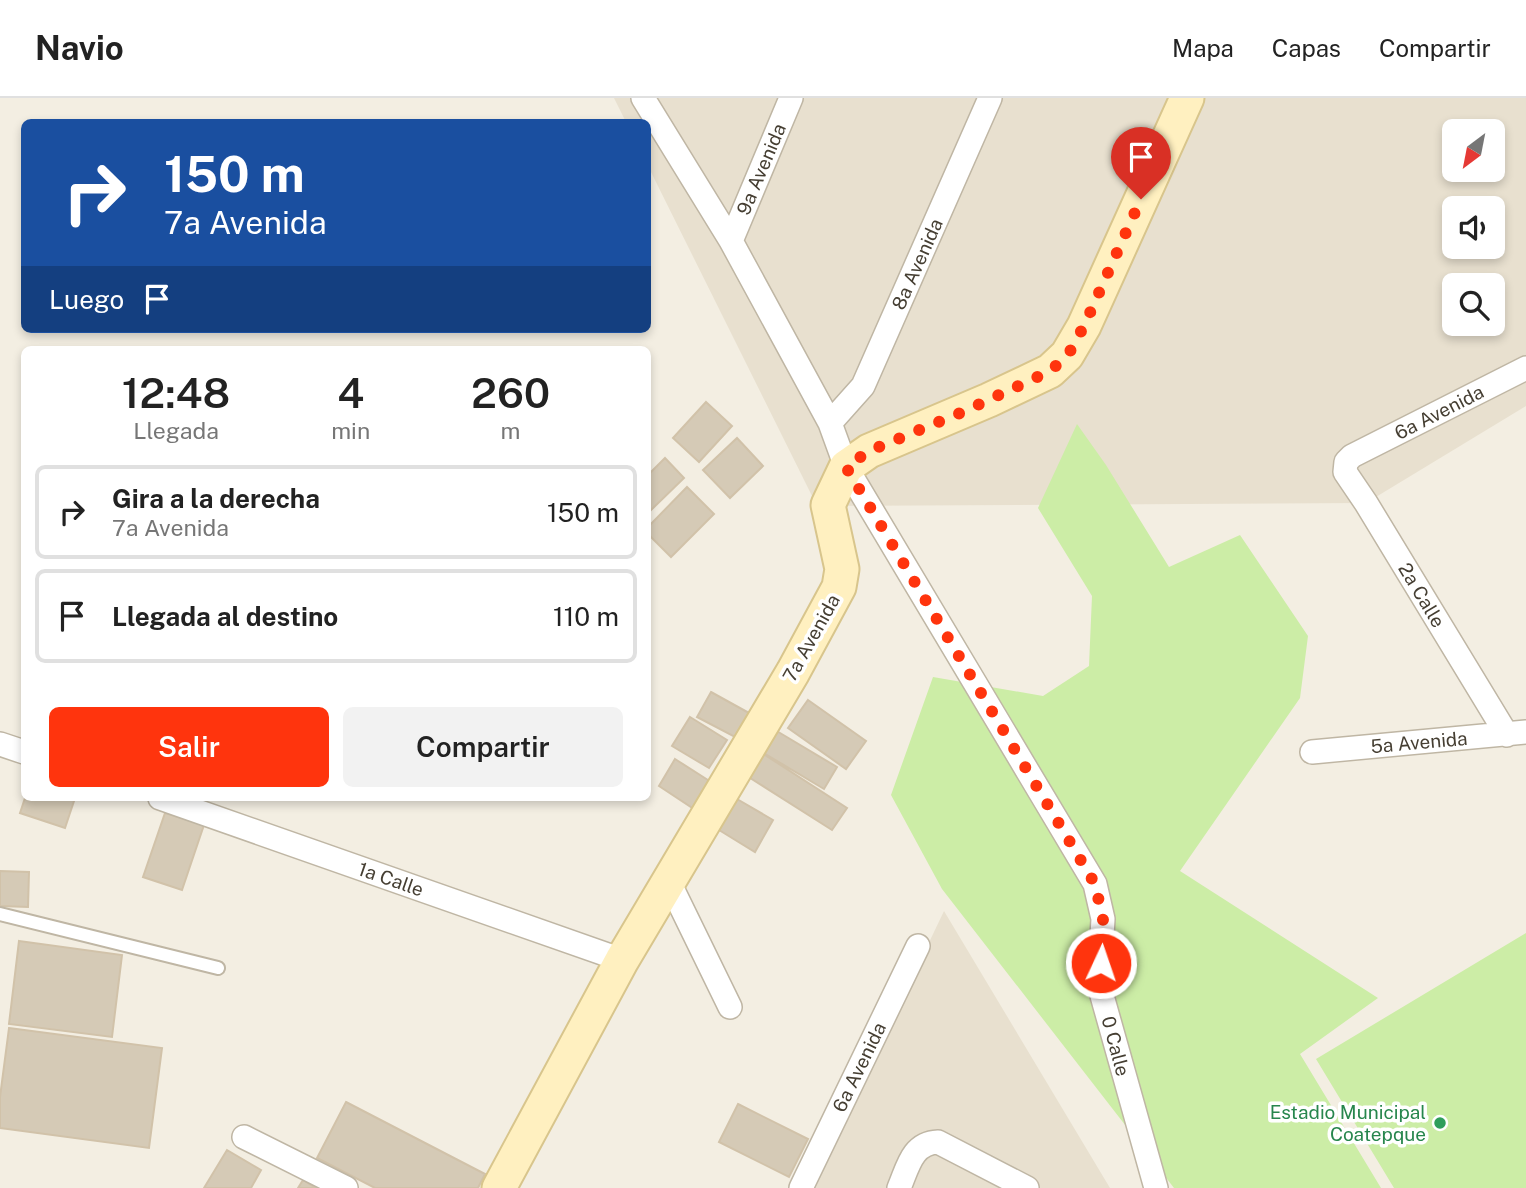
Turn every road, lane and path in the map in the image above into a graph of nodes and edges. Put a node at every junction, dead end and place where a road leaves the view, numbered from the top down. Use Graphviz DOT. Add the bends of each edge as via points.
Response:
graph roads {
  1 [pos="643,98"];
  2 [pos="791,98"];
  3 [pos="990,98"];
  4 [pos="1187,98"];
  5 [pos="731,241"];
  6 [pos="1526,368"];
  7 [pos="830,423"];
  8 [pos="1352,456"];
  9 [pos="846,467"];
  10 [pos="1516,734"];
  11 [pos="0,744"];
  12 [pos="21,751"];
  13 [pos="1312,752"];
  14 [pos="179,801"];
  15 [pos="216,807"];
  16 [pos="668,880"];
  17 [pos="0,914"];
  18 [pos="918,946"];
  19 [pos="622,960"];
  20 [pos="218,968"];
  21 [pos="730,1007"];
  22 [pos="244,1137"];
  23 [pos="346,1188"];
  24 [pos="499,1188"];
  25 [pos="801,1188"];
  26 [pos="899,1188"];
  27 [pos="1027,1188"];
  28 [pos="1156,1188"];
  1 -- 5 [label="street, 0 Calle"];
  2 -- 5 [label="street, 9a Avenida"];
  3 -- 7 [label="street, 8a Avenida" via="863,386"];
  4 -- 9 [label="street" via="1068,355 1050,371 869,451"];
  5 -- 7 [label="street, 0 Calle"];
  6 -- 8 [label="street, 6a Avenida"];
  7 -- 9 [label="street, 0 Calle"];
  8 -- 10 [label="street, 2a Calle" via="1345,472"];
  9 -- 16 [label="street, 7a Avenida" via="828,505 842,569 839,587"];
  9 -- 28 [label="street, 0 Calle" via="1095,884 1103,919 1099,985"];
  10 -- 13 [label="street, 5a Avenida"];
  11 -- 12 [label="street"];
  14 -- 15 [label="street, 1a Calle"];
  15 -- 19 [label="street, 1a Calle"];
  16 -- 19 [label="street, 7a Avenida"];
  16 -- 21 [label="street"];
  17 -- 20 [label="lane"];
  18 -- 25 [label="street, 6a Avenida"];
  19 -- 24 [label="street, 7a Avenida"];
  22 -- 23 [label="street"];
  26 -- 27 [label="street" via="915,1153 927,1143 938,1142"];
}
